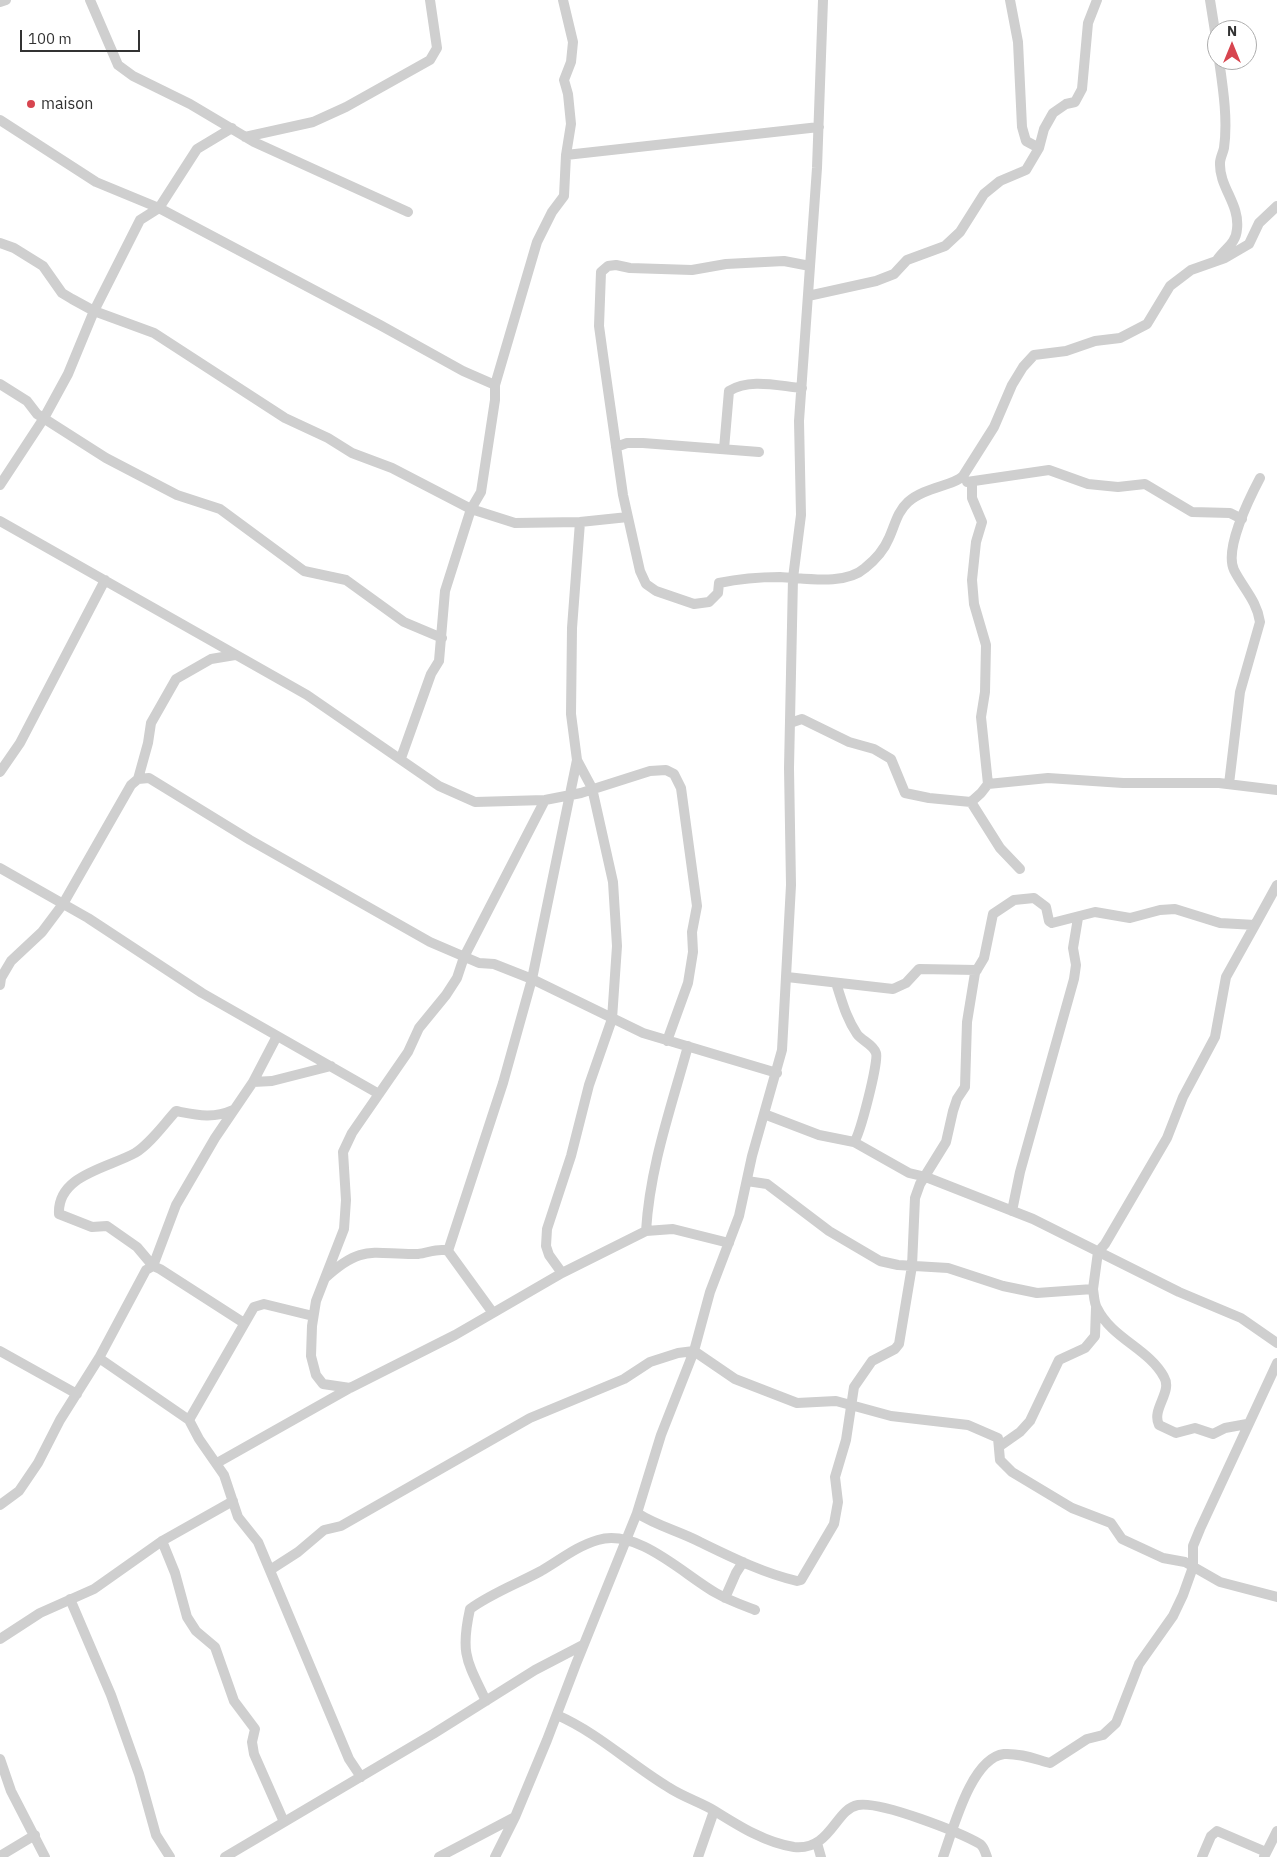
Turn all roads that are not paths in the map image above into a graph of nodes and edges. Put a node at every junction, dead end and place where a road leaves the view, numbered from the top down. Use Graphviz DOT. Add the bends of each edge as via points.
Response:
graph roads {
  1 [pos="6,0"];
  2 [pos="90,0"];
  3 [pos="430,0"];
  4 [pos="563,0"];
  5 [pos="823,0"];
  6 [pos="1010,0"];
  7 [pos="1097,0"];
  8 [pos="1210,0"];
  9 [pos="0,2"];
  10 [pos="1213,20"];
  11 [pos="1220,70"];
  12 [pos="0,120"];
  13 [pos="819,127"];
  14 [pos="232,128"];
  15 [pos="245,137"];
  16 [pos="1038,148"];
  17 [pos="566,155"];
  18 [pos="142,201"];
  19 [pos="1277,206"];
  20 [pos="159,208"];
  21 [pos="408,212"];
  22 [pos="140,220"];
  23 [pos="0,243"];
  24 [pos="1216,261"];
  25 [pos="810,266"];
  26 [pos="808,296"];
  27 [pos="94,311"];
  28 [pos="0,384"];
  29 [pos="495,385"];
  30 [pos="802,388"];
  31 [pos="44,418"];
  32 [pos="616,447"];
  33 [pos="724,449"];
  34 [pos="759,452"];
  35 [pos="1260,478"];
  36 [pos="959,480"];
  37 [pos="972,482"];
  38 [pos="0,485"];
  39 [pos="471,509"];
  40 [pos="628,517"];
  41 [pos="1242,519"];
  42 [pos="0,521"];
  43 [pos="580,522"];
  44 [pos="793,578"];
  45 [pos="105,580"];
  46 [pos="442,638"];
  47 [pos="236,655"];
  48 [pos="790,723"];
  49 [pos="401,758"];
  50 [pos="577,760"];
  51 [pos="0,772"];
  52 [pos="138,779"];
  53 [pos="988,784"];
  54 [pos="1229,784"];
  55 [pos="592,788"];
  56 [pos="1277,790"];
  57 [pos="572,794"];
  58 [pos="545,800"];
  59 [pos="971,802"];
  60 [pos="0,868"];
  61 [pos="1020,869"];
  62 [pos="1277,885"];
  63 [pos="63,904"];
  64 [pos="1078,918"];
  65 [pos="1255,925"];
  66 [pos="464,957"];
  67 [pos="977,970"];
  68 [pos="787,977"];
  69 [pos="532,979"];
  70 [pos="836,984"];
  71 [pos="0,985"];
  72 [pos="612,1019"];
  73 [pos="277,1036"];
  74 [pos="667,1041"];
  75 [pos="688,1046"];
  76 [pos="331,1066"];
  77 [pos="776,1073"];
  78 [pos="253,1082"];
  79 [pos="379,1094"];
  80 [pos="233,1110"];
  81 [pos="764,1114"];
  82 [pos="854,1142"];
  83 [pos="926,1176"];
  84 [pos="747,1181"];
  85 [pos="1012,1211"];
  86 [pos="646,1231"];
  87 [pos="729,1243"];
  88 [pos="448,1251"];
  89 [pos="1098,1252"];
  90 [pos="153,1266"];
  91 [pos="912,1266"];
  92 [pos="562,1273"];
  93 [pos="324,1279"];
  94 [pos="1093,1289"];
  95 [pos="1096,1308"];
  96 [pos="493,1313"];
  97 [pos="313,1316"];
  98 [pos="244,1323"];
  99 [pos="1277,1343"];
  100 [pos="0,1350"];
  101 [pos="694,1351"];
  102 [pos="98,1358"];
  103 [pos="1277,1363"];
  104 [pos="350,1388"];
  105 [pos="77,1394"];
  106 [pos="851,1406"];
  107 [pos="189,1420"];
  108 [pos="1248,1424"];
  109 [pos="1000,1446"];
  110 [pos="217,1463"];
  111 [pos="234,1501"];
  112 [pos="0,1505"];
  113 [pos="637,1513"];
  114 [pos="625,1540"];
  115 [pos="162,1541"];
  116 [pos="743,1562"];
  117 [pos="1193,1567"];
  118 [pos="270,1570"];
  119 [pos="1277,1597"];
  120 [pos="725,1598"];
  121 [pos="70,1599"];
  122 [pos="755,1610"];
  123 [pos="0,1639"];
  124 [pos="583,1644"];
  125 [pos="486,1701"];
  126 [pos="557,1715"];
  127 [pos="0,1759"];
  128 [pos="361,1777"];
  129 [pos="714,1811"];
  130 [pos="515,1817"];
  131 [pos="284,1822"];
  132 [pos="1277,1831"];
  133 [pos="952,1833"];
  134 [pos="35,1835"];
  135 [pos="817,1843"];
  136 [pos="1277,1846"];
  137 [pos="1265,1855"];
  138 [pos="0,1856"];
  139 [pos="45,1857"];
  140 [pos="170,1857"];
  141 [pos="225,1857"];
  142 [pos="439,1857"];
  143 [pos="495,1857"];
  144 [pos="698,1857"];
  145 [pos="821,1857"];
  146 [pos="943,1857"];
  147 [pos="987,1857"];
  148 [pos="1202,1857"];
  1 -- 9 [label="street"];
  2 -- 14 [label="street" via="118,66"];
  3 -- 15 [label="street" via="437,48 430,60 313,122"];
  4 -- 17 [label="street" via="573,42 571,62 564,80 571,124"];
  5 -- 13 [label="street"];
  6 -- 16 [label="street" via="1018,42 1022,127 1026,141"];
  7 -- 16 [label="street" via="1088,23 1082,89 1075,102 1053,113"];
  8 -- 10 [label="street"];
  11 -- 24 [label="street" via="1225,121 1220,163 1224,186 1235,206 1238,227 1235,241"];
  12 -- 18 [label="street" via="96,182"];
  13 -- 17 [label="street"];
  13 -- 25 [label="street"];
  14 -- 15 [label="street"];
  14 -- 20 [label="street" via="197,148"];
  15 -- 21 [label="street"];
  16 -- 26 [label="street" via="1026,170 1000,181 984,194 960,232 945,246 907,260 894,274 876,282"];
  17 -- 29 [label="street" via="564,196 537,242"];
  18 -- 20 [label="street"];
  18 -- 22 [label="street"];
  19 -- 24 [label="street" via="1259,223 1250,244"];
  20 -- 22 [label="street"];
  20 -- 29 [label="street" via="380,324 463,372"];
  22 -- 27 [label="street"];
  23 -- 27 [label="street" via="43,266 62,293"];
  24 -- 36 [label="street" via="1180,277 1165,293 1147,324 1133,333 1088,343 1076,349 1034,356 1015,380 994,427"];
  25 -- 26 [label="street"];
  25 -- 32 [label="street" via="784,261 726,264 692,270 630,268 616,264 601,272 599,326"];
  26 -- 30 [label="street"];
  27 -- 31 [label="street" via="68,374"];
  27 -- 39 [label="street" via="154,333 286,418"];
  28 -- 31 [label="street" via="27,401"];
  29 -- 39 [label="street" via="482,486"];
  30 -- 33 [label="street" via="751,384 729,391"];
  30 -- 44 [label="street" via="799,421 801,515"];
  31 -- 38 [label="street"];
  31 -- 46 [label="street" via="106,458 178,495 220,509 304,571 346,580 404,622"];
  32 -- 33 [label="street" via="643,443"];
  32 -- 40 [label="street"];
  33 -- 34 [label="street"];
  35 -- 41 [label="street"];
  36 -- 37 [label="street"];
  36 -- 44 [label="street" via="928,489 908,503 894,520 889,538 878,556 861,571 831,579"];
  37 -- 41 [label="street" via="1005,474 1049,470 1088,484 1118,487 1145,484 1192,512 1230,513"];
  37 -- 53 [label="street" via="972,498 982,522 976,542 972,580 974,604 986,645 981,717"];
  39 -- 43 [label="street" via="515,523"];
  39 -- 46 [label="street" via="444,591"];
  40 -- 43 [label="street"];
  40 -- 44 [label="street" via="640,571 646,584 656,591 694,604 708,602 718,593 719,583"];
  41 -- 54 [label="street" via="1232,549 1233,569 1259,611 1260,622 1240,692"];
  42 -- 45 [label="street"];
  43 -- 50 [label="street" via="572,628 571,714"];
  44 -- 48 [label="street"];
  45 -- 47 [label="street"];
  45 -- 51 [label="street" via="20,743"];
  46 -- 49 [label="street" via="439,661 431,674"];
  47 -- 49 [label="street" via="307,695"];
  47 -- 52 [label="street" via="211,659 176,680 151,723"];
  48 -- 59 [label="street" via="802,719 848,742 867,746 886,756 893,762 902,788 908,795"];
  48 -- 68 [label="street" via="791,884"];
  49 -- 58 [label="street" via="438,786 474,802"];
  50 -- 55 [label="street"];
  50 -- 57 [label="street"];
  52 -- 63 [label="street" via="127,792"];
  52 -- 66 [label="street" via="150,778 250,840 430,942"];
  53 -- 54 [label="street" via="1048,778 1123,783 1177,781"];
  53 -- 59 [label="street"];
  54 -- 56 [label="street"];
  55 -- 57 [label="street"];
  55 -- 72 [label="street" via="613,882 617,946"];
  55 -- 74 [label="street" via="650,771 666,770 674,774 681,788 697,906 688,982"];
  57 -- 58 [label="street"];
  57 -- 69 [label="street"];
  58 -- 66 [label="street"];
  59 -- 61 [label="street" via="996,841"];
  60 -- 63 [label="street"];
  62 -- 65 [label="street"];
  63 -- 71 [label="street" via="42,932 11,961"];
  63 -- 73 [label="street" via="202,993"];
  64 -- 65 [label="street" via="1096,912 1130,918 1175,909 1220,923"];
  64 -- 67 [label="street" via="1052,922 1046,907 1034,898 1014,900 993,914 987,948"];
  64 -- 85 [label="street" via="1073,948 1074,979"];
  65 -- 89 [label="street" via="1226,977 1215,1037 1183,1097 1167,1138 1106,1244"];
  66 -- 69 [label="street" via="494,964"];
  66 -- 79 [label="street" via="446,996 419,1028 408,1052"];
  67 -- 70 [label="street" via="918,969 906,982 893,989"];
  67 -- 83 [label="street" via="967,1022 965,1087 952,1111 946,1142"];
  68 -- 70 [label="street"];
  68 -- 77 [label="street" via="782,1050"];
  69 -- 72 [label="street"];
  69 -- 88 [label="street" via="503,1083"];
  70 -- 82 [label="street" via="858,1036 873,1047 877,1058 861,1127"];
  72 -- 74 [label="street"];
  72 -- 92 [label="street" via="547,1229 549,1255"];
  73 -- 76 [label="street"];
  73 -- 78 [label="street"];
  74 -- 75 [label="street"];
  75 -- 77 [label="street"];
  75 -- 86 [label="street" via="656,1157 648,1195"];
  76 -- 78 [label="street" via="272,1081"];
  76 -- 79 [label="street"];
  77 -- 81 [label="street"];
  78 -- 80 [label="street"];
  79 -- 93 [label="street" via="343,1152 344,1229"];
  80 -- 90 [label="street" via="176,1205"];
  80 -- 90 [label="street" via="220,1116 176,1111 136,1152 81,1177 59,1203 59,1214 92,1227 107,1226 137,1248"];
  81 -- 82 [label="street" via="819,1135"];
  81 -- 84 [label="street"];
  82 -- 83 [label="street" via="909,1173"];
  83 -- 85 [label="street"];
  83 -- 91 [label="street" via="915,1198"];
  84 -- 87 [label="street"];
  84 -- 91 [label="street" via="767,1184 829,1231 880,1261"];
  85 -- 89 [label="street"];
  86 -- 87 [label="street" via="673,1229"];
  86 -- 92 [label="street"];
  87 -- 101 [label="street" via="710,1292"];
  88 -- 93 [label="street" via="362,1253"];
  88 -- 96 [label="street"];
  89 -- 94 [label="street"];
  89 -- 99 [label="street" via="1187,1296 1242,1318"];
  90 -- 98 [label="street"];
  90 -- 102 [label="street" via="146,1270"];
  91 -- 94 [label="street" via="948,1268 1003,1286 1037,1292"];
  91 -- 106 [label="street" via="899,1344 867,1367 854,1387"];
  92 -- 96 [label="street"];
  93 -- 97 [label="street"];
  94 -- 95 [label="street"];
  95 -- 108 [label="street" via="1116,1333 1153,1361 1165,1378 1166,1386 1157,1417 1162,1428 1176,1433 1195,1428 1213,1434"];
  95 -- 109 [label="street" via="1094,1336 1085,1348 1059,1360 1030,1421"];
  96 -- 104 [label="street"];
  97 -- 98 [label="street" via="264,1304 254,1307"];
  97 -- 104 [label="street" via="311,1356 316,1375 323,1384"];
  98 -- 107 [label="street"];
  100 -- 105 [label="street"];
  101 -- 106 [label="street" via="735,1378 789,1401 804,1404 827,1400"];
  101 -- 113 [label="street" via="661,1435"];
  101 -- 118 [label="street" via="650,1362 624,1379 530,1418 341,1526 324,1530"];
  102 -- 105 [label="street"];
  102 -- 107 [label="street"];
  103 -- 108 [label="street"];
  104 -- 110 [label="street"];
  105 -- 112 [label="street" via="19,1491"];
  106 -- 109 [label="street" via="890,1416 977,1428 996,1436"];
  106 -- 116 [label="street" via="835,1478 838,1502 834,1524 802,1578 799,1581 785,1579"];
  107 -- 110 [label="street" via="199,1440"];
  108 -- 117 [label="street" via="1193,1546"];
  109 -- 117 [label="street" via="1000,1460 1026,1481 1072,1508 1111,1524 1122,1539 1163,1558"];
  110 -- 111 [label="street"];
  111 -- 115 [label="street"];
  111 -- 118 [label="street" via="238,1517 258,1542"];
  113 -- 114 [label="street"];
  113 -- 116 [label="street" via="657,1525"];
  114 -- 120 [label="street" via="658,1554"];
  114 -- 124 [label="street"];
  114 -- 125 [label="street" via="599,1540 580,1547 484,1598 470,1609 464,1644 467,1661"];
  115 -- 121 [label="street" via="94,1589"];
  115 -- 131 [label="street" via="187,1617 196,1631 215,1647 234,1701 255,1729 254,1754"];
  116 -- 120 [label="street"];
  117 -- 119 [label="street" via="1220,1582"];
  117 -- 133 [label="street" via="1173,1616 1139,1664 1111,1730 1087,1739 1050,1763 1010,1754 992,1758 973,1780"];
  118 -- 128 [label="street" via="349,1759"];
  120 -- 122 [label="street"];
  121 -- 123 [label="street" via="40,1613"];
  121 -- 140 [label="street" via="111,1695 156,1835"];
  124 -- 125 [label="street"];
  124 -- 126 [label="street"];
  125 -- 128 [label="street"];
  126 -- 129 [label="street" via="608,1744 669,1788"];
  126 -- 130 [label="street"];
  127 -- 134 [label="street"];
  128 -- 131 [label="street"];
  129 -- 135 [label="street" via="771,1840 793,1846"];
  129 -- 144 [label="street"];
  130 -- 142 [label="street"];
  130 -- 143 [label="street"];
  131 -- 141 [label="street"];
  132 -- 137 [label="street"];
  133 -- 135 [label="street" via="910,1814 859,1805 852,1807"];
  133 -- 146 [label="street"];
  133 -- 147 [label="street" via="980,1844"];
  134 -- 138 [label="street"];
  134 -- 139 [label="street"];
  135 -- 145 [label="street"];
  136 -- 137 [label="street"];
  137 -- 148 [label="street" via="1217,1831 1211,1836"];
}
